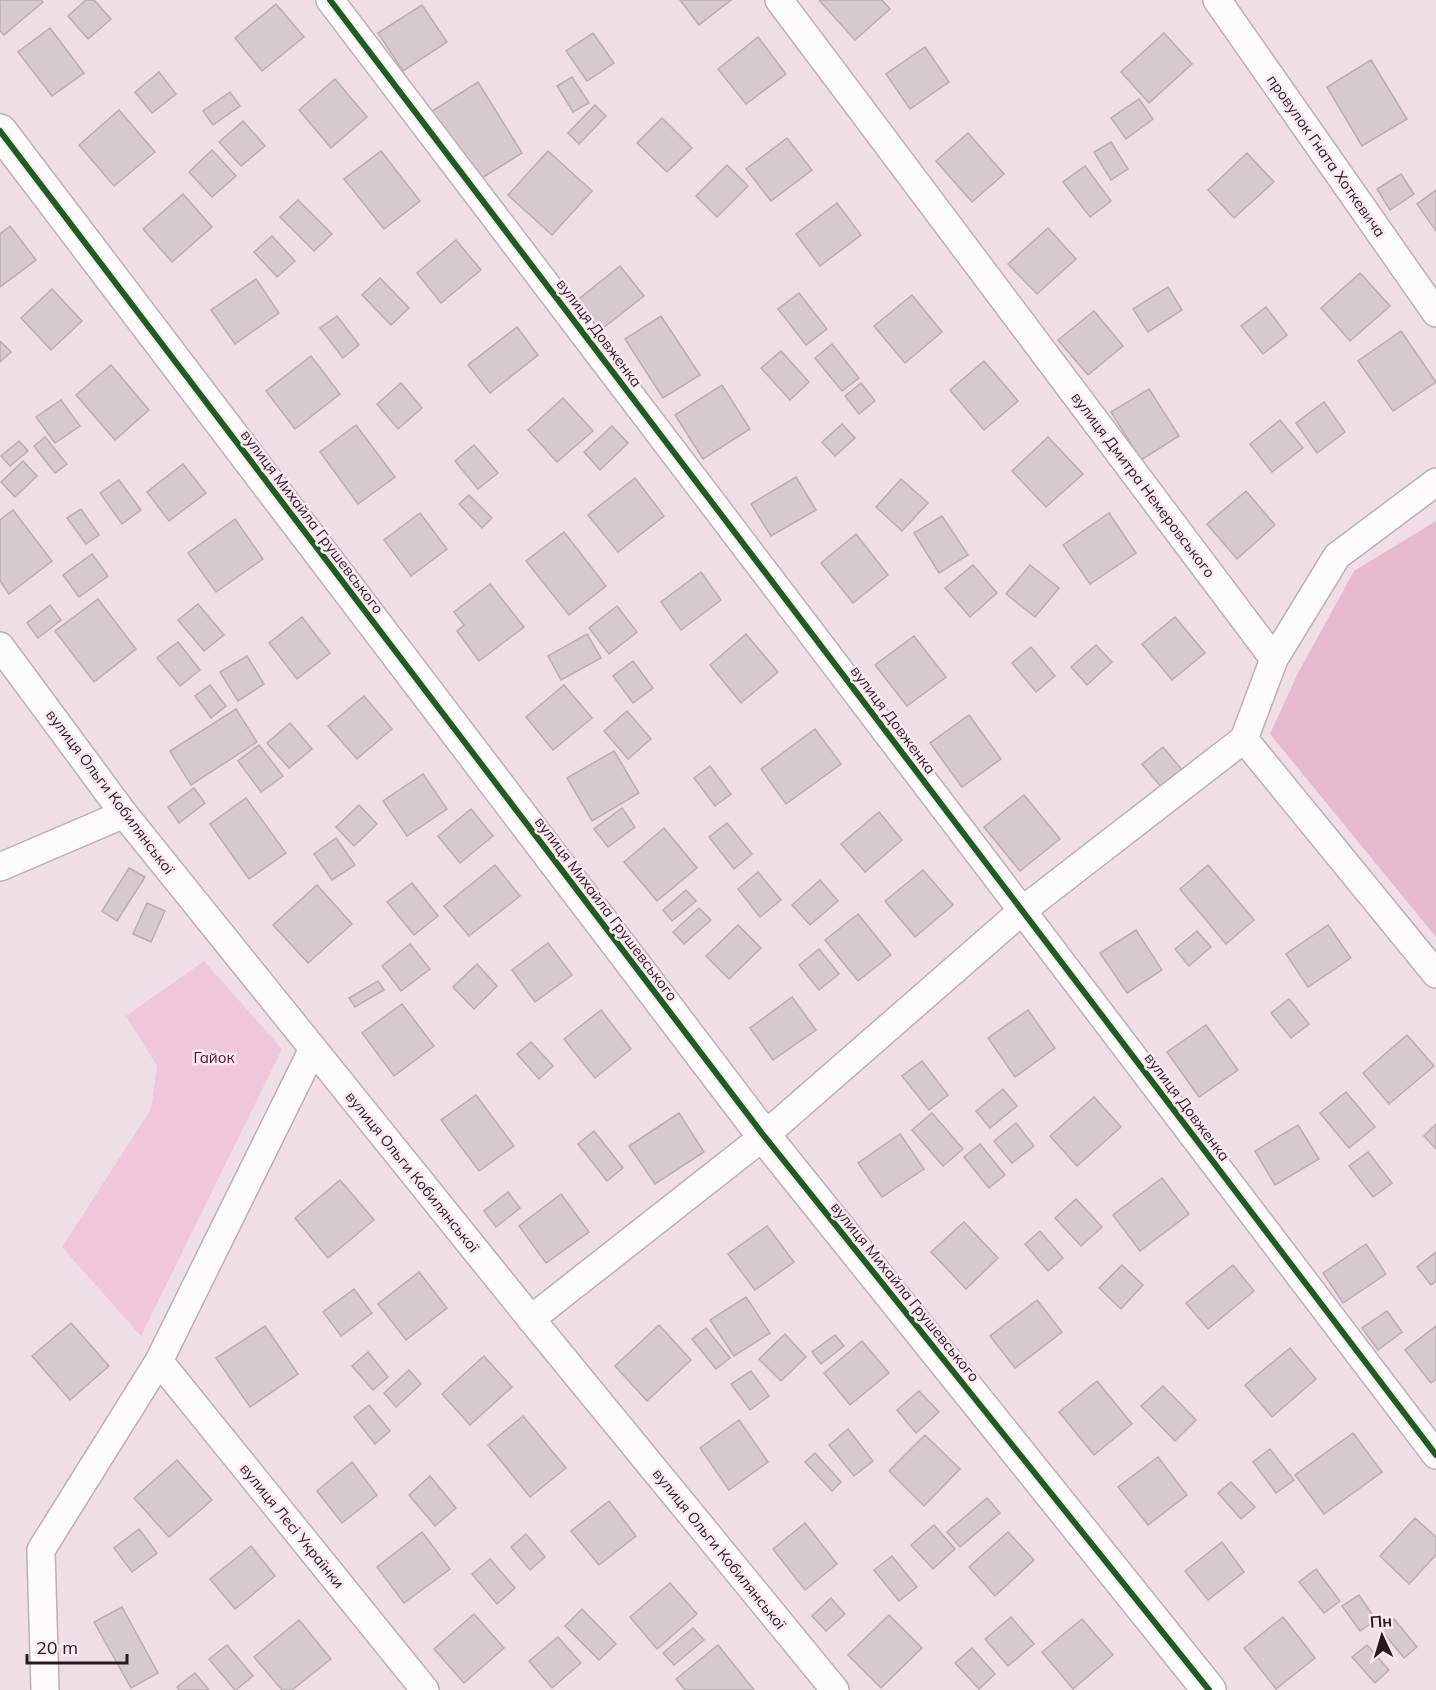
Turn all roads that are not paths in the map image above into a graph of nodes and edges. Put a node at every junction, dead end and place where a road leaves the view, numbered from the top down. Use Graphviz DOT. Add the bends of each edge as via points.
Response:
graph roads {
  1 [pos="330,0"];
  2 [pos="779,0"];
  3 [pos="1217,0"];
  4 [pos="0,131"];
  5 [pos="1436,312"];
  6 [pos="1436,482"];
  7 [pos="0,646"];
  8 [pos="1274,659"];
  9 [pos="1244,739"];
  10 [pos="124,814"];
  11 [pos="0,867"];
  12 [pos="1023,910"];
  13 [pos="1436,974"];
  14 [pos="313,1049"];
  15 [pos="764,1136"];
  16 [pos="531,1319"];
  17 [pos="159,1361"];
  18 [pos="1436,1455"];
  19 [pos="45,1690"];
  20 [pos="425,1690"];
  21 [pos="835,1690"];
  22 [pos="1209,1690"];
  1 -- 12 [label="street, вулиця Довженка"];
  2 -- 8 [label="street, вулиця Дмитра Немеровського"];
  3 -- 5 [label="street, провулок Гната Хоткевича"];
  4 -- 15 [label="street, вулиця Михайла Грушевського"];
  6 -- 8 [label="street" via="1337,556"];
  7 -- 10 [label="street, вулиця Ольги Кобилянської"];
  8 -- 9 [label="street"];
  9 -- 12 [label="street"];
  9 -- 13 [label="street"];
  10 -- 11 [label="street"];
  10 -- 14 [label="street, вулиця Ольги Кобилянської"];
  12 -- 15 [label="street"];
  12 -- 18 [label="street, вулиця Довженка"];
  14 -- 16 [label="street, вулиця Ольги Кобилянської"];
  14 -- 17 [label="street"];
  15 -- 16 [label="street"];
  15 -- 22 [label="street, вулиця Михайла Грушевського"];
  16 -- 21 [label="street, вулиця Ольги Кобилянської"];
  17 -- 19 [label="street" via="41,1550"];
  17 -- 20 [label="street, вулиця Лесі Українки"];
}
